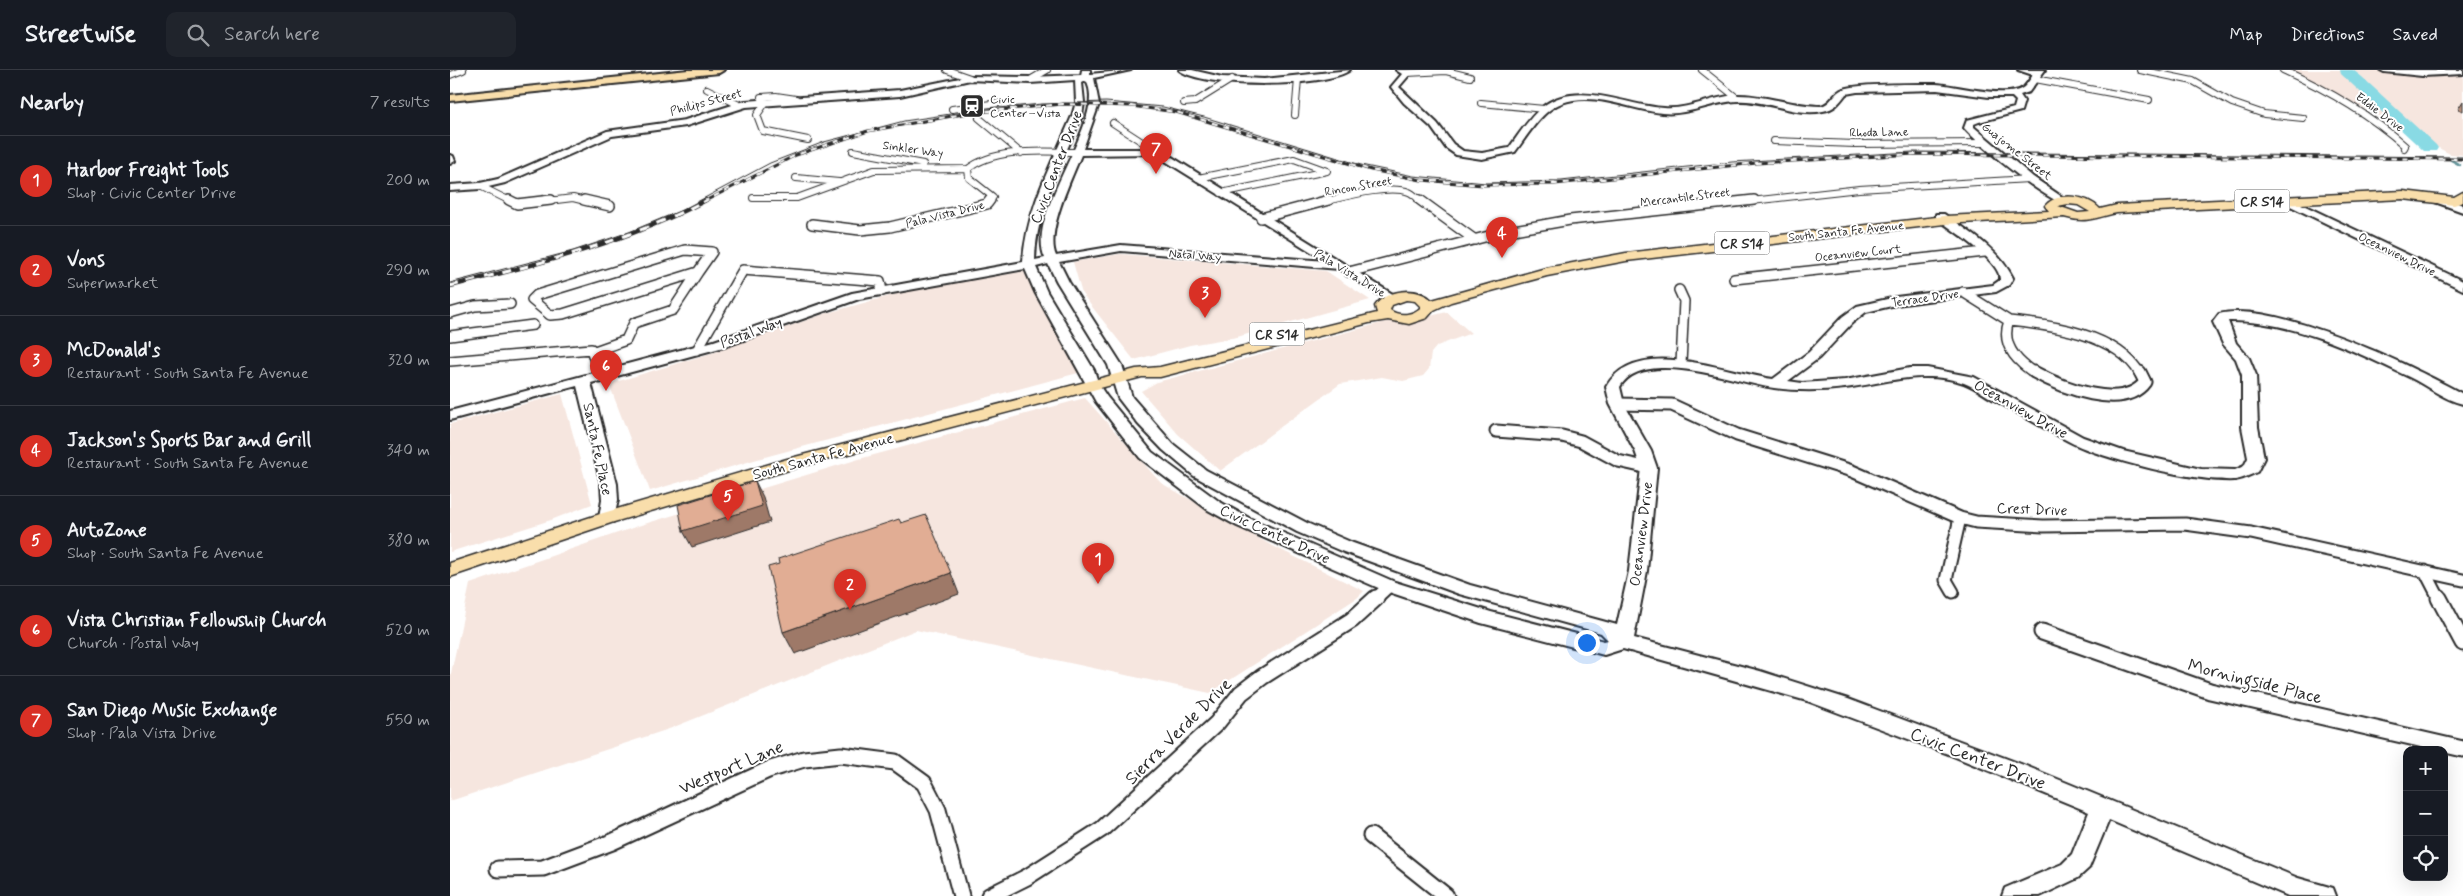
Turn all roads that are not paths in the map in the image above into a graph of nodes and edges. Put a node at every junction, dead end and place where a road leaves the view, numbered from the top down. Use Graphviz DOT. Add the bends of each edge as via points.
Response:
graph roads {
  1 [pos="463,70"];
  2 [pos="669,70"];
  3 [pos="717,70"];
  4 [pos="947,70"];
  5 [pos="1047,70"];
  6 [pos="1127,70"];
  7 [pos="1183,70"];
  8 [pos="1346,70"];
  9 [pos="1702,70"];
  10 [pos="2022,70"];
  11 [pos="2140,70"];
  12 [pos="2283,70"];
  13 [pos="2386,71"];
  14 [pos="1403,72"];
  15 [pos="2463,72"];
  16 [pos="1086,73"];
  17 [pos="450,74"];
  18 [pos="2038,75"];
  19 [pos="1470,77"];
  20 [pos="970,78"];
  21 [pos="1232,79"];
  22 [pos="1298,79"];
  23 [pos="1030,80"];
  24 [pos="706,89"];
  25 [pos="450,92"];
  26 [pos="2014,94"];
  27 [pos="450,98"];
  28 [pos="1738,98"];
  29 [pos="764,100"];
  30 [pos="2149,100"];
  31 [pos="999,103"];
  32 [pos="1184,103"];
  33 [pos="1481,103"];
  34 [pos="739,105"];
  35 [pos="952,109"];
  36 [pos="1544,109"];
  37 [pos="1295,115"];
  38 [pos="978,118"];
  39 [pos="2303,118"];
  40 [pos="1113,123"];
  41 [pos="808,140"];
  42 [pos="1774,141"];
  43 [pos="1985,143"];
  44 [pos="2404,148"];
  45 [pos="853,151"];
  46 [pos="1156,151"];
  47 [pos="1062,152"];
  48 [pos="1076,152"];
  49 [pos="1021,153"];
  50 [pos="968,168"];
  51 [pos="796,178"];
  52 [pos="1198,178"];
  53 [pos="2029,179"];
  54 [pos="841,182"];
  55 [pos="480,186"];
  56 [pos="2418,187"];
  57 [pos="2439,187"];
  58 [pos="450,188"];
  59 [pos="1221,193"];
  60 [pos="753,198"];
  61 [pos="2281,198"];
  62 [pos="2433,199"];
  63 [pos="2462,199"];
  64 [pos="610,206"];
  65 [pos="2058,207"];
  66 [pos="2093,209"];
  67 [pos="1261,218"];
  68 [pos="1943,218"];
  69 [pos="812,224"];
  70 [pos="1475,240"];
  71 [pos="1985,252"];
  72 [pos="1054,260"];
  73 [pos="1029,265"];
  74 [pos="1343,269"];
  75 [pos="699,272"];
  76 [pos="1734,279"];
  77 [pos="2460,282"];
  78 [pos="1678,290"];
  79 [pos="882,291"];
  80 [pos="1963,292"];
  81 [pos="1423,302"];
  82 [pos="510,304"];
  83 [pos="1388,307"];
  84 [pos="450,313"];
  85 [pos="2009,321"];
  86 [pos="533,325"];
  87 [pos="450,336"];
  88 [pos="697,350"];
  89 [pos="592,352"];
  90 [pos="450,361"];
  91 [pos="1681,364"];
  92 [pos="600,377"];
  93 [pos="1119,378"];
  94 [pos="583,381"];
  95 [pos="1775,384"];
  96 [pos="1092,385"];
  97 [pos="2463,400"];
  98 [pos="1617,404"];
  99 [pos="450,416"];
  100 [pos="1496,431"];
  101 [pos="1649,468"];
  102 [pos="607,518"];
  103 [pos="1960,518"];
  104 [pos="2425,571"];
  105 [pos="451,572"];
  106 [pos="2463,580"];
  107 [pos="1389,586"];
  108 [pos="1465,590"];
  109 [pos="1953,592"];
  110 [pos="2042,632"];
  111 [pos="1623,642"];
  112 [pos="2463,643"];
  113 [pos="2463,749"];
  114 [pos="2102,809"];
  115 [pos="1371,836"];
  116 [pos="498,869"];
  117 [pos="961,896"];
  118 [pos="989,896"];
  119 [pos="1446,896"];
  120 [pos="2014,896"];
  121 [pos="2324,896"];
  1 -- 17 [label="street"];
  2 -- 25 [label="highway"];
  3 -- 27 [label="highway"];
  4 -- 20 [label="street"];
  5 -- 23 [label="street"];
  6 -- 16 [label="street, Phillips Street"];
  7 -- 21 [label="street"];
  8 -- 22 [label="street"];
  9 -- 28 [label="street"];
  10 -- 18 [label="street"];
  11 -- 39 [label="street" via="2193,81 2232,103 2264,114"];
  12 -- 44 [label="street, Eddie Drive" via="2357,106 2381,123"];
  13 -- 15 [label="street"];
  14 -- 19 [label="street" via="1446,71"];
  14 -- 36 [label="street" via="1395,87 1405,102 1432,123 1452,148 1470,155 1493,155 1512,150"];
  16 -- 23 [label="street, Phillips Street"];
  16 -- 47 [label="street, Civic Center Drive" via="1078,82 1080,104"];
  16 -- 48 [label="street, Civic Center Drive" via="1095,104"];
  18 -- 26 [label="street" via="2026,90"];
  18 -- 30 [label="street"];
  20 -- 23 [label="street, Phillips Street"];
  20 -- 29 [label="street, Phillips Street" via="900,93"];
  21 -- 22 [label="street"];
  21 -- 32 [label="street" via="1195,102"];
  22 -- 37 [label="street"];
  24 -- 34 [label="street"];
  26 -- 28 [label="street" via="1937,87 1856,89 1840,94 1830,107 1816,110"];
  26 -- 43 [label="street, Guajome Street" via="2020,102 2018,108 1970,122 1969,128"];
  28 -- 36 [label="street" via="1678,111 1587,98 1560,100"];
  29 -- 34 [label="street, Phillips Street"];
  29 -- 41 [label="street" via="757,115 763,131"];
  31 -- 35 [label="street"];
  33 -- 36 [label="street"];
  34 -- 55 [label="street, Phillips Street" via="686,123 610,133 508,179"];
  38 -- 49 [label="street"];
  40 -- 46 [label="street, Pala Vista Drive"];
  42 -- 43 [label="street, Rhoda Lane"];
  43 -- 53 [label="street, Guajome Street"];
  45 -- 50 [label="street, Sinkler Way"];
  46 -- 48 [label="street"];
  46 -- 52 [label="street, Pala Vista Drive"];
  47 -- 48 [label="street"];
  47 -- 49 [label="street"];
  47 -- 73 [label="street, Civic Center Drive" via="1038,208 1030,236"];
  48 -- 72 [label="street, Civic Center Drive" via="1050,222 1048,251"];
  49 -- 50 [label="street" via="994,156"];
  50 -- 54 [label="street" via="874,170"];
  50 -- 69 [label="street, Pala Vista Drive" via="969,179 993,197 987,204 890,227 860,230"];
  51 -- 54 [label="street"];
  52 -- 59 [label="street, Pala Vista Drive"];
  52 -- 59 [label="street" via="1294,160 1327,171"];
  53 -- 65 [label="street, Guajome Street"];
  53 -- 70 [label="street, Mercantile Street" via="1859,189 1570,220"];
  54 -- 60 [label="street" via="797,198"];
  55 -- 58 [label="street, Phillips Street"];
  55 -- 64 [label="street" via="517,204 572,198"];
  56 -- 61 [label="main road, South Santa Fe Avenue / CR S14"];
  56 -- 62 [label="main road, South Santa Fe Avenue / CR S14"];
  57 -- 63 [label="main road, South Santa Fe Avenue / CR S14"];
  59 -- 67 [label="street, Pala Vista Drive"];
  61 -- 62 [label="main road, South Santa Fe Avenue / CR S14" via="2403,195"];
  61 -- 66 [label="main road, South Santa Fe Avenue / CR S14"];
  61 -- 77 [label="street, Oceanview Drive"];
  62 -- 63 [label="main road, South Santa Fe Avenue / CR S14"];
  65 -- 66 [label="main road, South Santa Fe Avenue / CR S14" via="2085,218"];
  65 -- 68 [label="main road, South Santa Fe Avenue / CR S14"];
  67 -- 70 [label="street, Rincon Street" via="1387,190 1401,190 1409,192"];
  67 -- 74 [label="street, Pala Vista Drive"];
  68 -- 71 [label="street, Terrace Drive"];
  68 -- 81 [label="main road, South Santa Fe Avenue / CR S14" via="1605,260"];
  70 -- 74 [label="street, Mercantile Street"];
  71 -- 76 [label="street, Oceanview Court"];
  71 -- 80 [label="street, Terrace Drive" via="2006,272 2005,282 1996,288"];
  72 -- 73 [label="street, Postal Way"];
  72 -- 74 [label="street, Natal Way" via="1121,248"];
  72 -- 93 [label="street, Civic Center Drive" via="1063,282 1115,365"];
  73 -- 79 [label="street, Postal Way"];
  73 -- 96 [label="street, Civic Center Drive" via="1041,292 1087,370"];
  74 -- 83 [label="street, Pala Vista Drive"];
  75 -- 75 [label="street" via="712,252 685,250 537,295 532,300 550,315 563,314"];
  75 -- 89 [label="street" via="673,310 634,323 626,340"];
  78 -- 91 [label="street" via="1684,301"];
  79 -- 88 [label="street, Postal Way" via="856,296"];
  79 -- 88 [label="street" via="880,281 743,270"];
  80 -- 85 [label="street"];
  80 -- 95 [label="street, Terrace Drive" via="1862,309 1814,355"];
  81 -- 83 [label="main road, South Santa Fe Avenue / CR S14" via="1407,296"];
  81 -- 83 [label="main road, South Santa Fe Avenue / CR S14" via="1425,313 1414,318 1403,319"];
  82 -- 84 [label="street" via="475,306"];
  83 -- 93 [label="main road, South Santa Fe Avenue / CR S14" via="1361,321 1160,372 1142,372"];
  85 -- 85 [label="street" via="2005,338 2010,351 2036,374 2073,389 2108,395 2126,396 2138,391 2145,382 2134,363 2106,344 2052,328"];
  86 -- 87 [label="street"];
  88 -- 92 [label="street, Postal Way"];
  89 -- 90 [label="street" via="591,349"];
  89 -- 92 [label="street"];
  91 -- 95 [label="street, Oceanview Drive"];
  91 -- 98 [label="street, Oceanview Drive" via="1653,363 1636,367 1618,378 1613,387"];
  92 -- 94 [label="street, Postal Way"];
  93 -- 96 [label="main road, South Santa Fe Avenue / CR S14"];
  93 -- 108 [label="street, Civic Center Drive" via="1125,398 1143,422 1168,448 1200,472 1303,528"];
  94 -- 99 [label="street, Postal Way"];
  94 -- 102 [label="street, Santa Fe Place" via="609,484"];
  95 -- 97 [label="street, Oceanview Drive" via="1826,386 1910,372 1942,374 1969,380 2078,440 2118,454 2200,474 2237,475 2251,469 2256,458 2250,428 2249,375 2220,322 2224,317 2252,316 2348,346"];
  96 -- 102 [label="main road, South Santa Fe Avenue / CR S14" via="793,463"];
  96 -- 107 [label="street, Civic Center Drive" via="1146,455 1206,500 1244,522"];
  98 -- 101 [label="street, Oceanview Drive"];
  98 -- 103 [label="street, Crest Drive" via="1672,405 1737,435 1852,471"];
  100 -- 101 [label="street" via="1562,436 1581,441 1618,461"];
  101 -- 111 [label="street, Oceanview Drive" via="1638,571"];
  102 -- 105 [label="main road, South Santa Fe Avenue / CR S14"];
  103 -- 104 [label="street, Crest Drive" via="2043,526 2185,524 2251,534"];
  103 -- 109 [label="street" via="1946,580"];
  104 -- 106 [label="street, Crest Drive"];
  104 -- 112 [label="street"];
  107 -- 108 [label="street" via="1415,580 1444,589"];
  107 -- 111 [label="street, Civic Center Drive" via="1488,618 1604,648"];
  107 -- 118 [label="street, Sierra Verde Drive" via="1352,620 1262,676 1241,694 1217,723 1102,829 1027,877"];
  108 -- 111 [label="street, Civic Center Drive" via="1608,628"];
  110 -- 113 [label="street, Morningside Place" via="2210,691"];
  111 -- 114 [label="street, Civic Center Drive" via="1840,704 2014,770"];
  114 -- 120 [label="street" via="2081,861 2070,871"];
  114 -- 121 [label="street, Civic Center Drive" via="2296,888"];
  115 -- 119 [label="street"];
  116 -- 117 [label="street, Westport Lane" via="543,868 612,842 768,770 804,759 841,755 895,762 924,783 938,810"];
}
